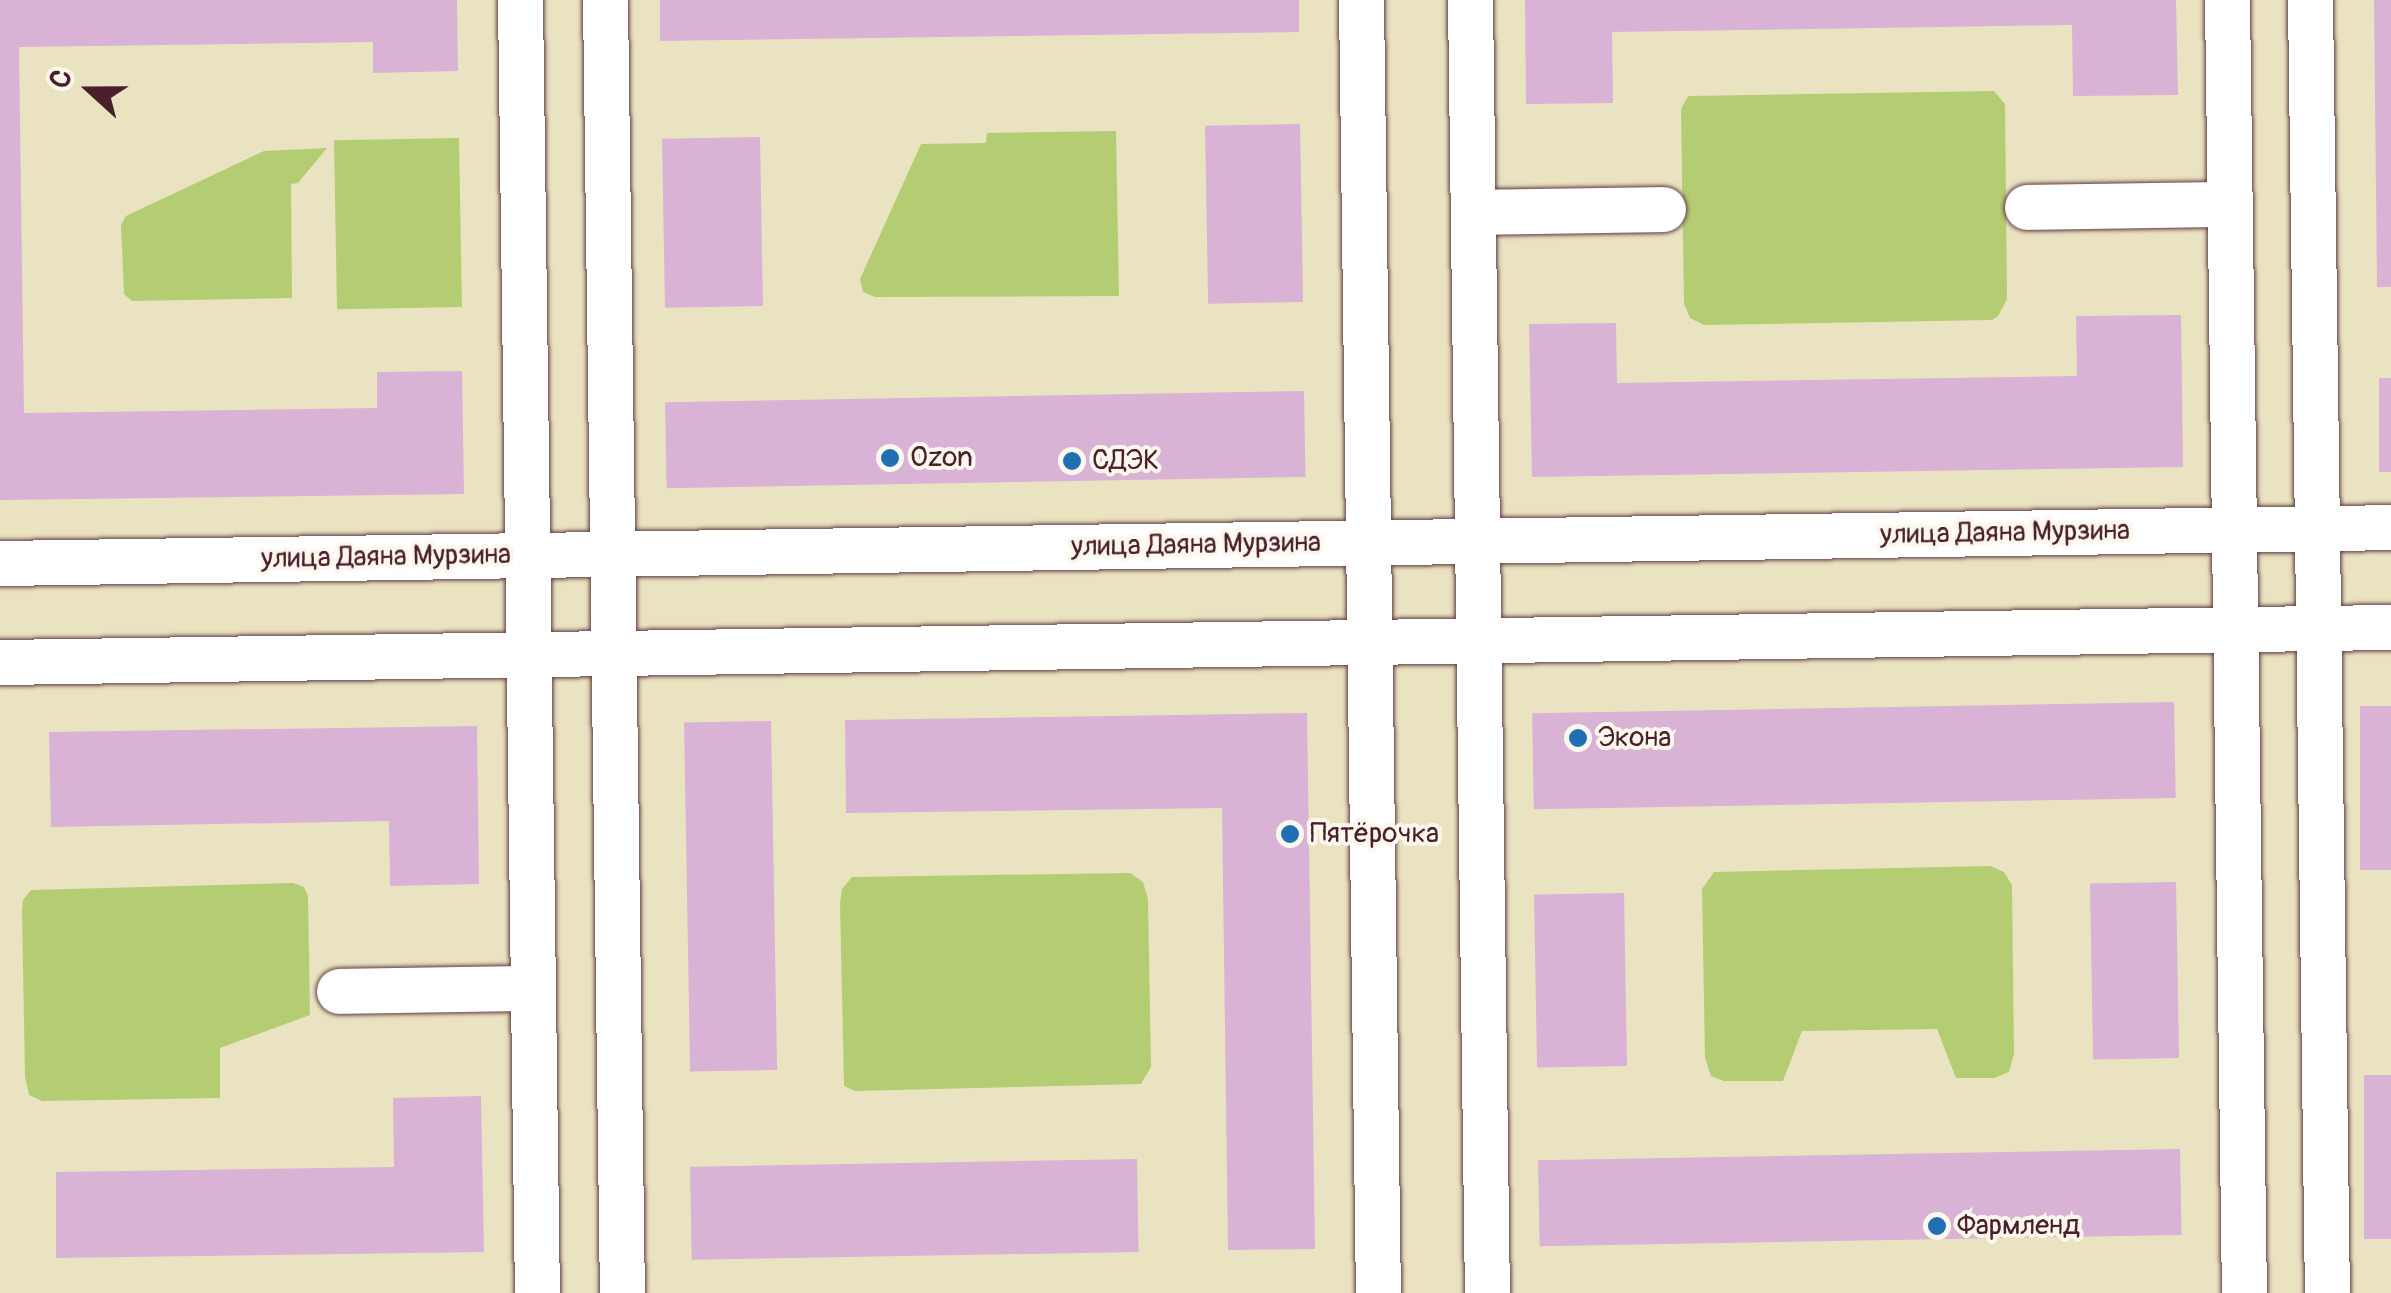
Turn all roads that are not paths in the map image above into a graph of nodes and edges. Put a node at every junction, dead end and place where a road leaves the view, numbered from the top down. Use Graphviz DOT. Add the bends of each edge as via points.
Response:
graph roads {
  1 [pos="520,0"];
  2 [pos="604,0"];
  3 [pos="1361,0"];
  4 [pos="1470,0"];
  5 [pos="2227,0"];
  6 [pos="2310,0"];
  7 [pos="2230,204"];
  8 [pos="2027,206"];
  9 [pos="1663,210"];
  10 [pos="1472,212"];
  11 [pos="2391,527"];
  12 [pos="2316,528"];
  13 [pos="2234,530"];
  14 [pos="1477,541"];
  15 [pos="1368,542"];
  16 [pos="612,554"];
  17 [pos="528,555"];
  18 [pos="0,562"];
  19 [pos="2391,627"];
  20 [pos="2318,628"];
  21 [pos="2235,629"];
  22 [pos="1478,640"];
  23 [pos="1370,642"];
  24 [pos="613,653"];
  25 [pos="529,654"];
  26 [pos="0,662"];
  27 [pos="533,988"];
  28 [pos="339,991"];
  29 [pos="537,1293"];
  30 [pos="622,1293"];
  31 [pos="1378,1293"];
  32 [pos="1486,1293"];
  33 [pos="2244,1293"];
  34 [pos="2327,1293"];
  1 -- 17 [label="street"];
  2 -- 16 [label="street"];
  3 -- 15 [label="street"];
  4 -- 10 [label="street"];
  5 -- 7 [label="street"];
  6 -- 12 [label="street"];
  7 -- 8 [label="street"];
  7 -- 13 [label="street"];
  9 -- 10 [label="street"];
  10 -- 14 [label="street"];
  11 -- 12 [label="street, улица Даяна Мурзина"];
  12 -- 13 [label="street, улица Даяна Мурзина"];
  12 -- 20 [label="street"];
  13 -- 14 [label="street, улица Даяна Мурзина"];
  13 -- 21 [label="street"];
  14 -- 15 [label="street, улица Даяна Мурзина"];
  14 -- 22 [label="street"];
  15 -- 16 [label="street, улица Даяна Мурзина"];
  15 -- 23 [label="street"];
  16 -- 17 [label="street, улица Даяна Мурзина"];
  16 -- 24 [label="street"];
  17 -- 18 [label="street, улица Даяна Мурзина"];
  17 -- 25 [label="street"];
  19 -- 20 [label="street"];
  20 -- 21 [label="street"];
  20 -- 34 [label="street" via="2342,978"];
  21 -- 22 [label="street"];
  21 -- 33 [label="street"];
  22 -- 23 [label="street"];
  22 -- 32 [label="street"];
  23 -- 24 [label="street"];
  23 -- 31 [label="street"];
  24 -- 25 [label="street"];
  24 -- 30 [label="street"];
  25 -- 26 [label="street"];
  25 -- 27 [label="street"];
  27 -- 28 [label="street"];
  27 -- 29 [label="street"];
}
